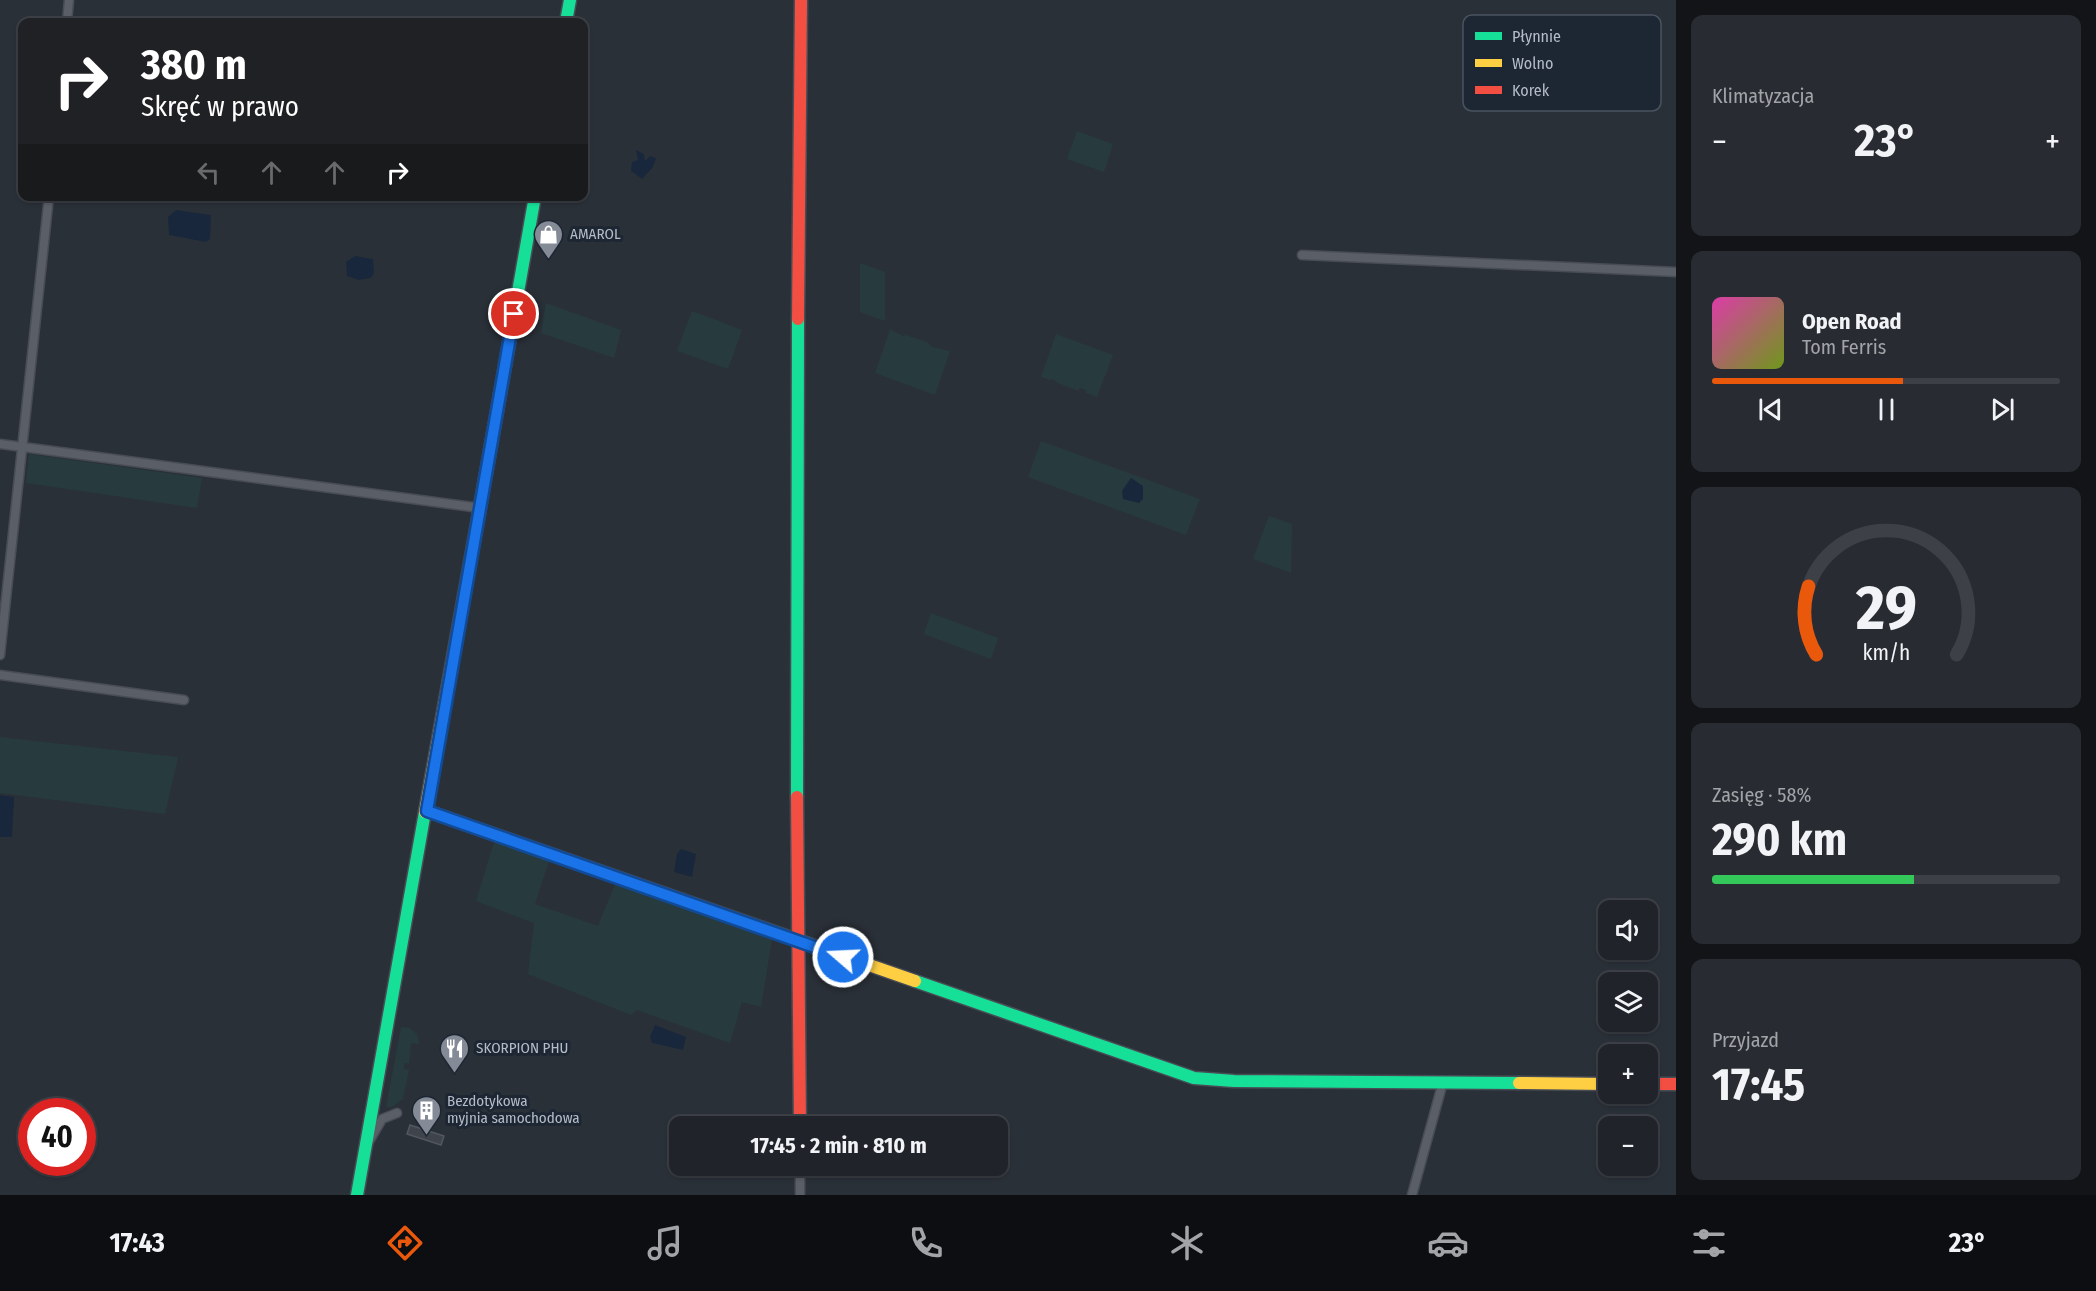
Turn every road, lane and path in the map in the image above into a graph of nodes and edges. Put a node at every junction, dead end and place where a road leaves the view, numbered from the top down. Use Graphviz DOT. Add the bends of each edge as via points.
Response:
graph roads {
  1 [pos="69,0"];
  2 [pos="570,0"];
  3 [pos="801,0"];
  4 [pos="67,18"];
  5 [pos="567,18"];
  6 [pos="48,201"];
  7 [pos="534,201"];
  8 [pos="1302,255"];
  9 [pos="1676,272"];
  10 [pos="0,444"];
  11 [pos="21,447"];
  12 [pos="480,508"];
  13 [pos="0,656"];
  14 [pos="0,675"];
  15 [pos="184,700"];
  16 [pos="427,811"];
  17 [pos="798,942"];
  18 [pos="1443,1082"];
  19 [pos="1598,1084"];
  20 [pos="1658,1084"];
  21 [pos="1676,1084"];
  22 [pos="397,1113"];
  23 [pos="800,1116"];
  24 [pos="367,1146"];
  25 [pos="800,1176"];
  26 [pos="357,1195"];
  27 [pos="800,1195"];
  28 [pos="1412,1195"];
  1 -- 4 [label="street"];
  2 -- 5 [label="street"];
  3 -- 17 [label="street"];
  6 -- 11 [label="street"];
  7 -- 12 [label="street"];
  8 -- 9 [label="street"];
  10 -- 11 [label="street"];
  11 -- 12 [label="street"];
  11 -- 13 [label="street"];
  12 -- 16 [label="street"];
  14 -- 15 [label="street"];
  16 -- 17 [label="street"];
  16 -- 24 [label="street"];
  17 -- 18 [label="street" via="1194,1078"];
  17 -- 23 [label="street"];
  18 -- 19 [label="street"];
  18 -- 28 [label="street"];
  20 -- 21 [label="street"];
  22 -- 24 [label="street" via="382,1119"];
  24 -- 26 [label="street"];
  25 -- 27 [label="street"];
}
